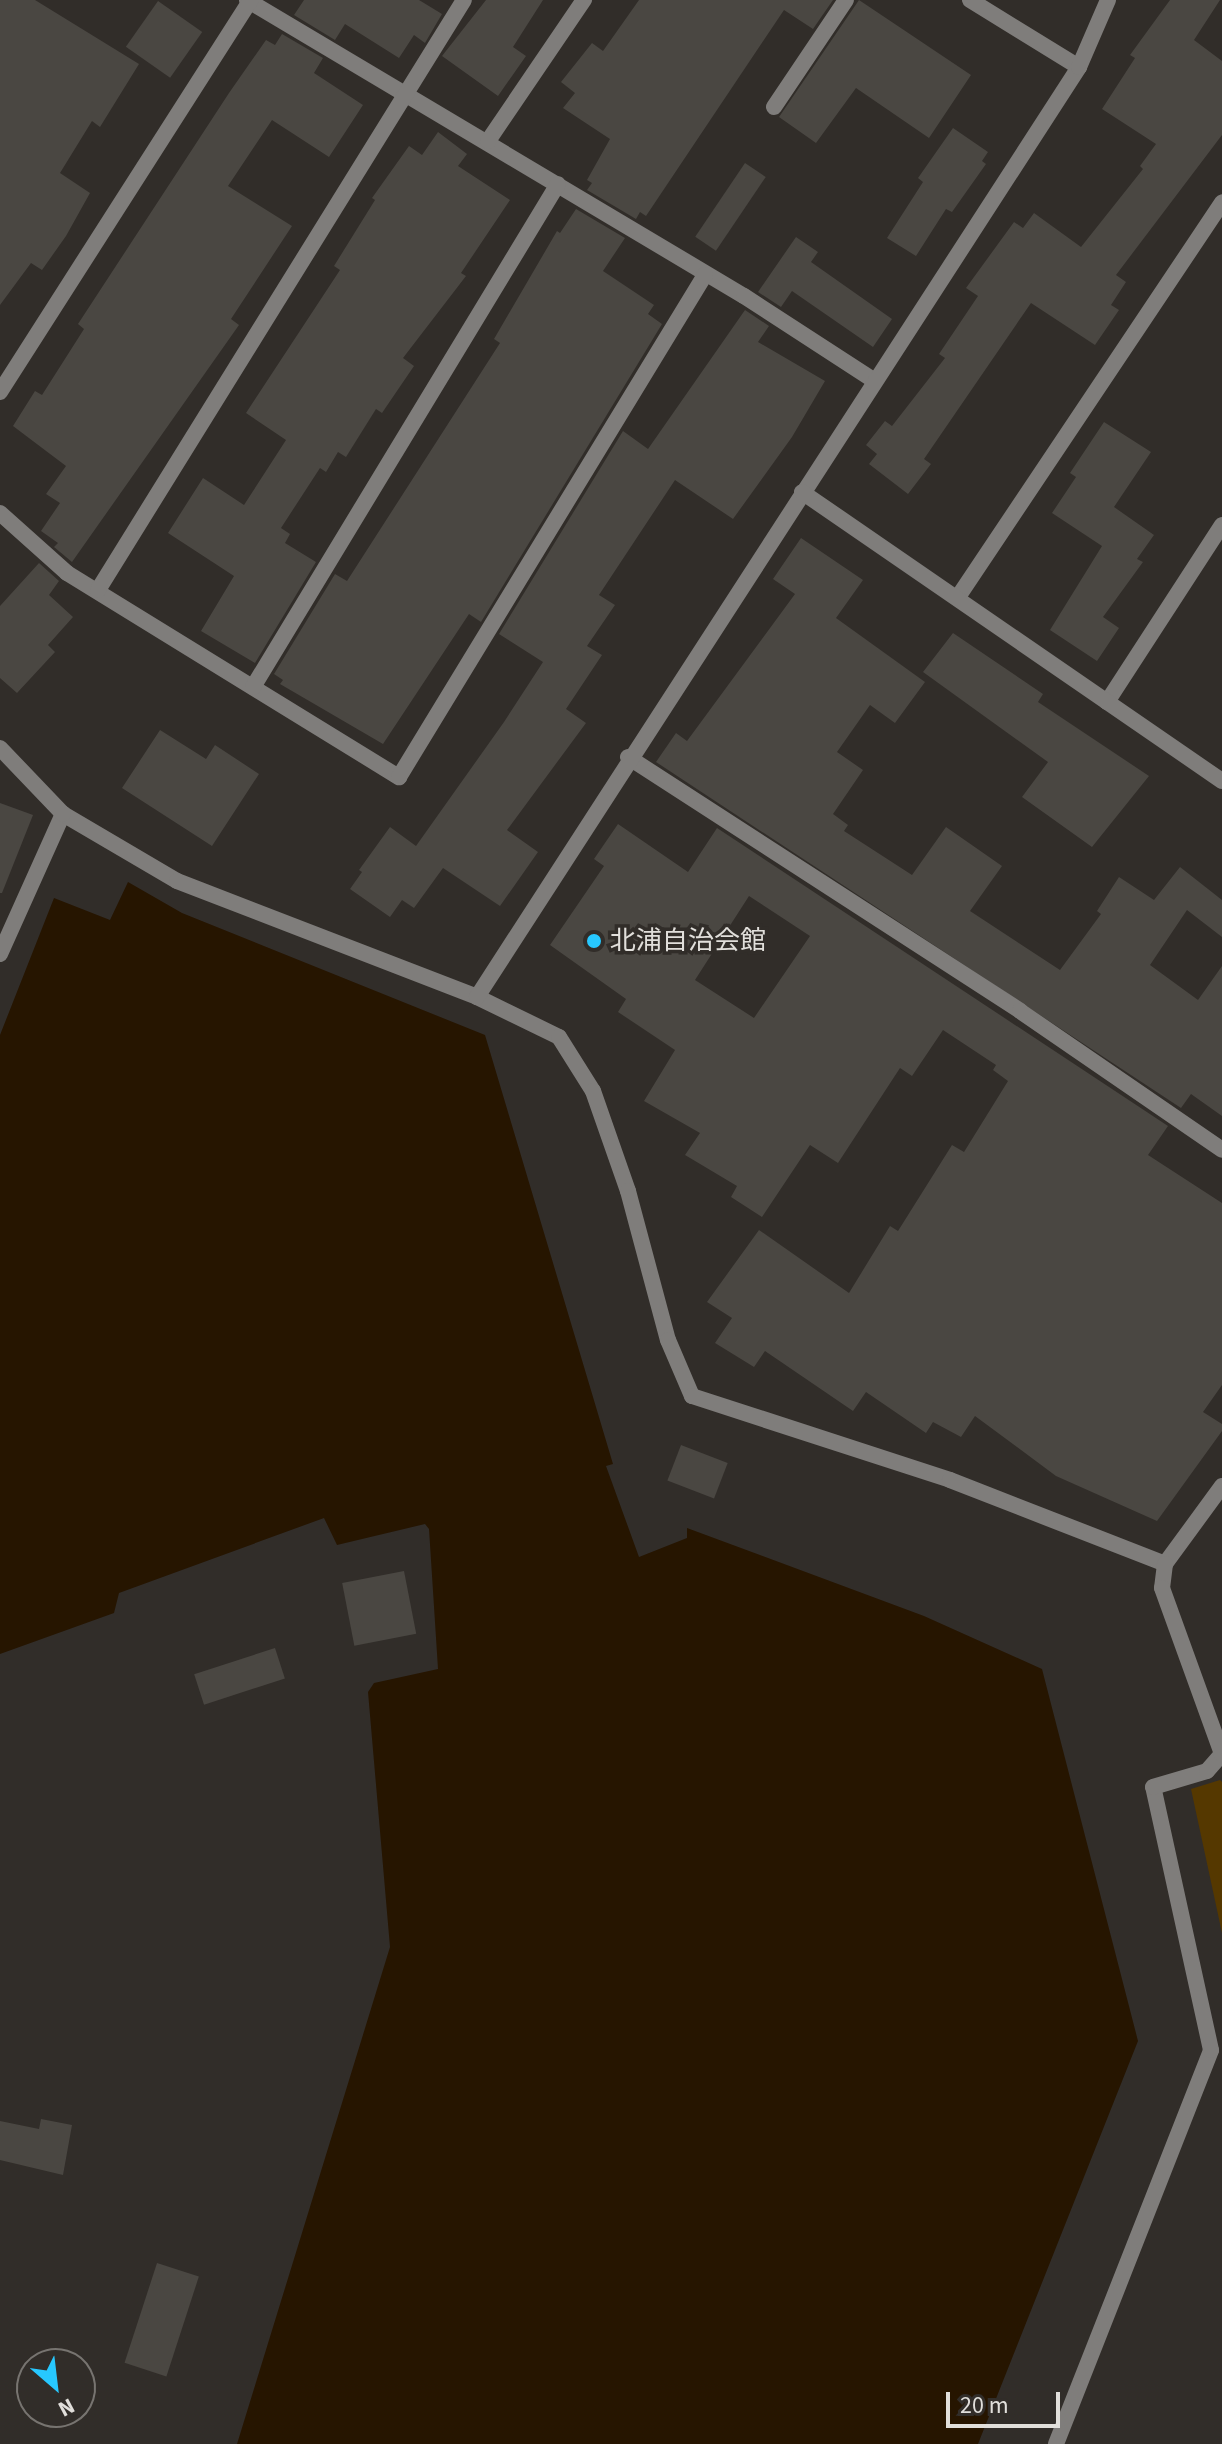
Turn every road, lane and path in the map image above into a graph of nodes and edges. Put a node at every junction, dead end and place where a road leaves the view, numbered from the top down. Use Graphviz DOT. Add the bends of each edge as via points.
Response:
graph roads {
  1 [pos="249,0"];
  2 [pos="464,0"];
  3 [pos="584,0"];
  4 [pos="846,0"];
  5 [pos="970,0"];
  6 [pos="1108,0"];
  7 [pos="1079,67"];
  8 [pos="403,90"];
  9 [pos="774,107"];
  10 [pos="488,141"];
  11 [pos="558,184"];
  12 [pos="1222,202"];
  13 [pos="705,275"];
  14 [pos="875,381"];
  15 [pos="0,392"];
  16 [pos="802,492"];
  17 [pos="0,513"];
  18 [pos="1222,525"];
  19 [pos="98,590"];
  20 [pos="958,597"];
  21 [pos="253,687"];
  22 [pos="1107,702"];
  23 [pos="0,748"];
  24 [pos="628,757"];
  25 [pos="1222,781"];
  26 [pos="63,814"];
  27 [pos="0,954"];
  28 [pos="477,997"];
  29 [pos="1222,1150"];
  30 [pos="1222,1486"];
  31 [pos="1165,1564"];
  32 [pos="1222,1754"];
  33 [pos="1056,2444"];
  1 -- 8 [label="street"];
  1 -- 15 [label="street"];
  2 -- 8 [label="street"];
  3 -- 10 [label="street"];
  4 -- 9 [label="street"];
  5 -- 7 [label="street"];
  6 -- 7 [label="street"];
  7 -- 14 [label="street"];
  8 -- 10 [label="street"];
  8 -- 19 [label="street"];
  10 -- 11 [label="street"];
  11 -- 13 [label="street"];
  11 -- 21 [label="street"];
  12 -- 20 [label="street"];
  13 -- 14 [label="street"];
  13 -- 21 [label="street" via="399,777"];
  14 -- 16 [label="street"];
  16 -- 20 [label="street"];
  16 -- 24 [label="street"];
  17 -- 19 [label="street" via="67,573"];
  18 -- 22 [label="street"];
  19 -- 21 [label="street"];
  20 -- 22 [label="street"];
  22 -- 25 [label="street"];
  23 -- 26 [label="street"];
  24 -- 28 [label="street"];
  24 -- 29 [label="street" via="1007,1002"];
  26 -- 27 [label="street"];
  26 -- 28 [label="street" via="177,881"];
  28 -- 31 [label="street" via="559,1037 593,1091 628,1191 668,1340 692,1396 950,1480"];
  30 -- 31 [label="street"];
  31 -- 32 [label="street" via="1162,1588"];
  32 -- 33 [label="street" via="1207,1771 1153,1787 1211,2050"];
}
